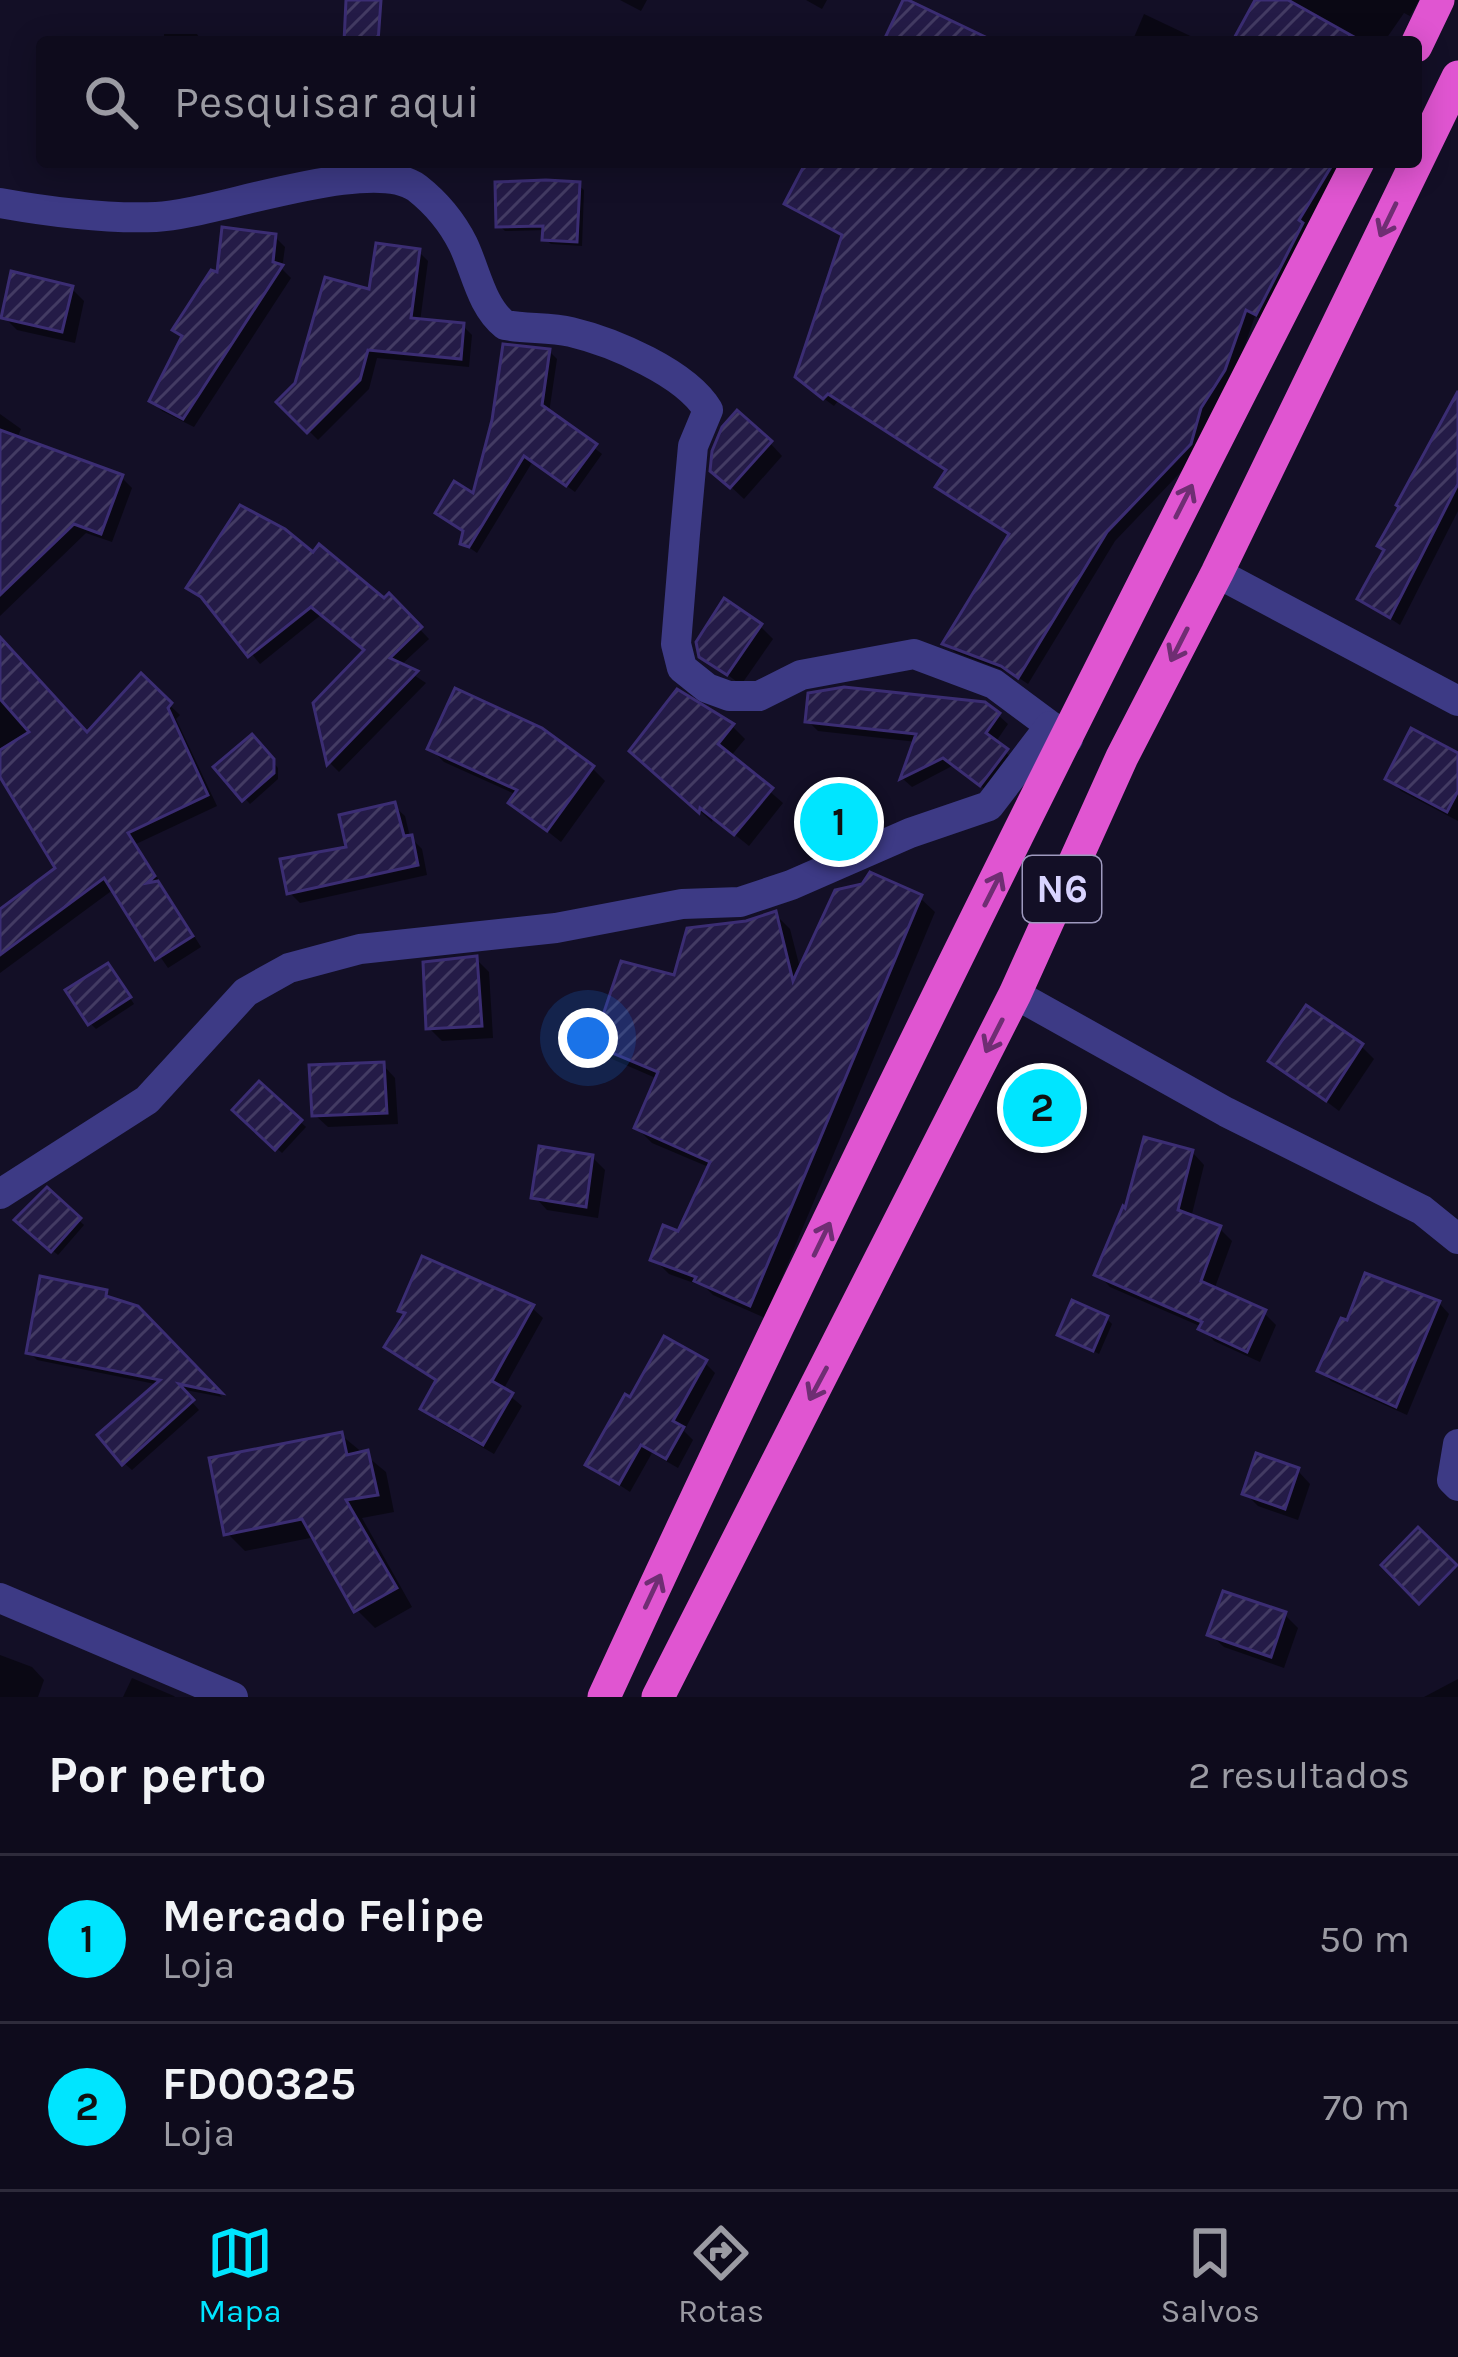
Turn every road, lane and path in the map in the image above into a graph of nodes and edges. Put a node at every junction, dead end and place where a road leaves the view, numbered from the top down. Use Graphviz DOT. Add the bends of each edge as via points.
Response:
graph roads {
  1 [pos="1438,0"];
  2 [pos="1421,36"];
  3 [pos="1458,77"];
  4 [pos="1422,151"];
  5 [pos="1355,168"];
  6 [pos="1414,168"];
  7 [pos="0,203"];
  8 [pos="1216,573"];
  9 [pos="1458,701"];
  10 [pos="1059,733"];
  11 [pos="1015,994"];
  12 [pos="0,1194"];
  13 [pos="1458,1239"];
  14 [pos="1458,1444"];
  15 [pos="1458,1486"];
  16 [pos="0,1598"];
  17 [pos="233,1697"];
  18 [pos="604,1697"];
  19 [pos="658,1697"];
  1 -- 2 [label="highway"];
  3 -- 4 [label="highway, N6, one-way"];
  10 -- 5 [label="highway, N6, one-way"];
  6 -- 8 [label="highway, N6, one-way"];
  7 -- 10 [label="street" via="158,218 287,189 387,177 412,184 443,212 505,325 572,332 674,373 708,410 694,446 685,534 676,644 682,668 707,688 759,696 801,675 914,654 994,684"];
  8 -- 9 [label="street"];
  8 -- 11 [label="highway, N6, one-way" via="1121,757"];
  10 -- 12 [label="street" via="989,806 740,902 361,949 289,968 246,992 147,1100"];
  18 -- 10 [label="highway, N6, one-way"];
  11 -- 13 [label="street" via="1422,1210"];
  11 -- 19 [label="highway, N6, one-way"];
  14 -- 15 [label="street"];
  16 -- 17 [label="street"];
}
